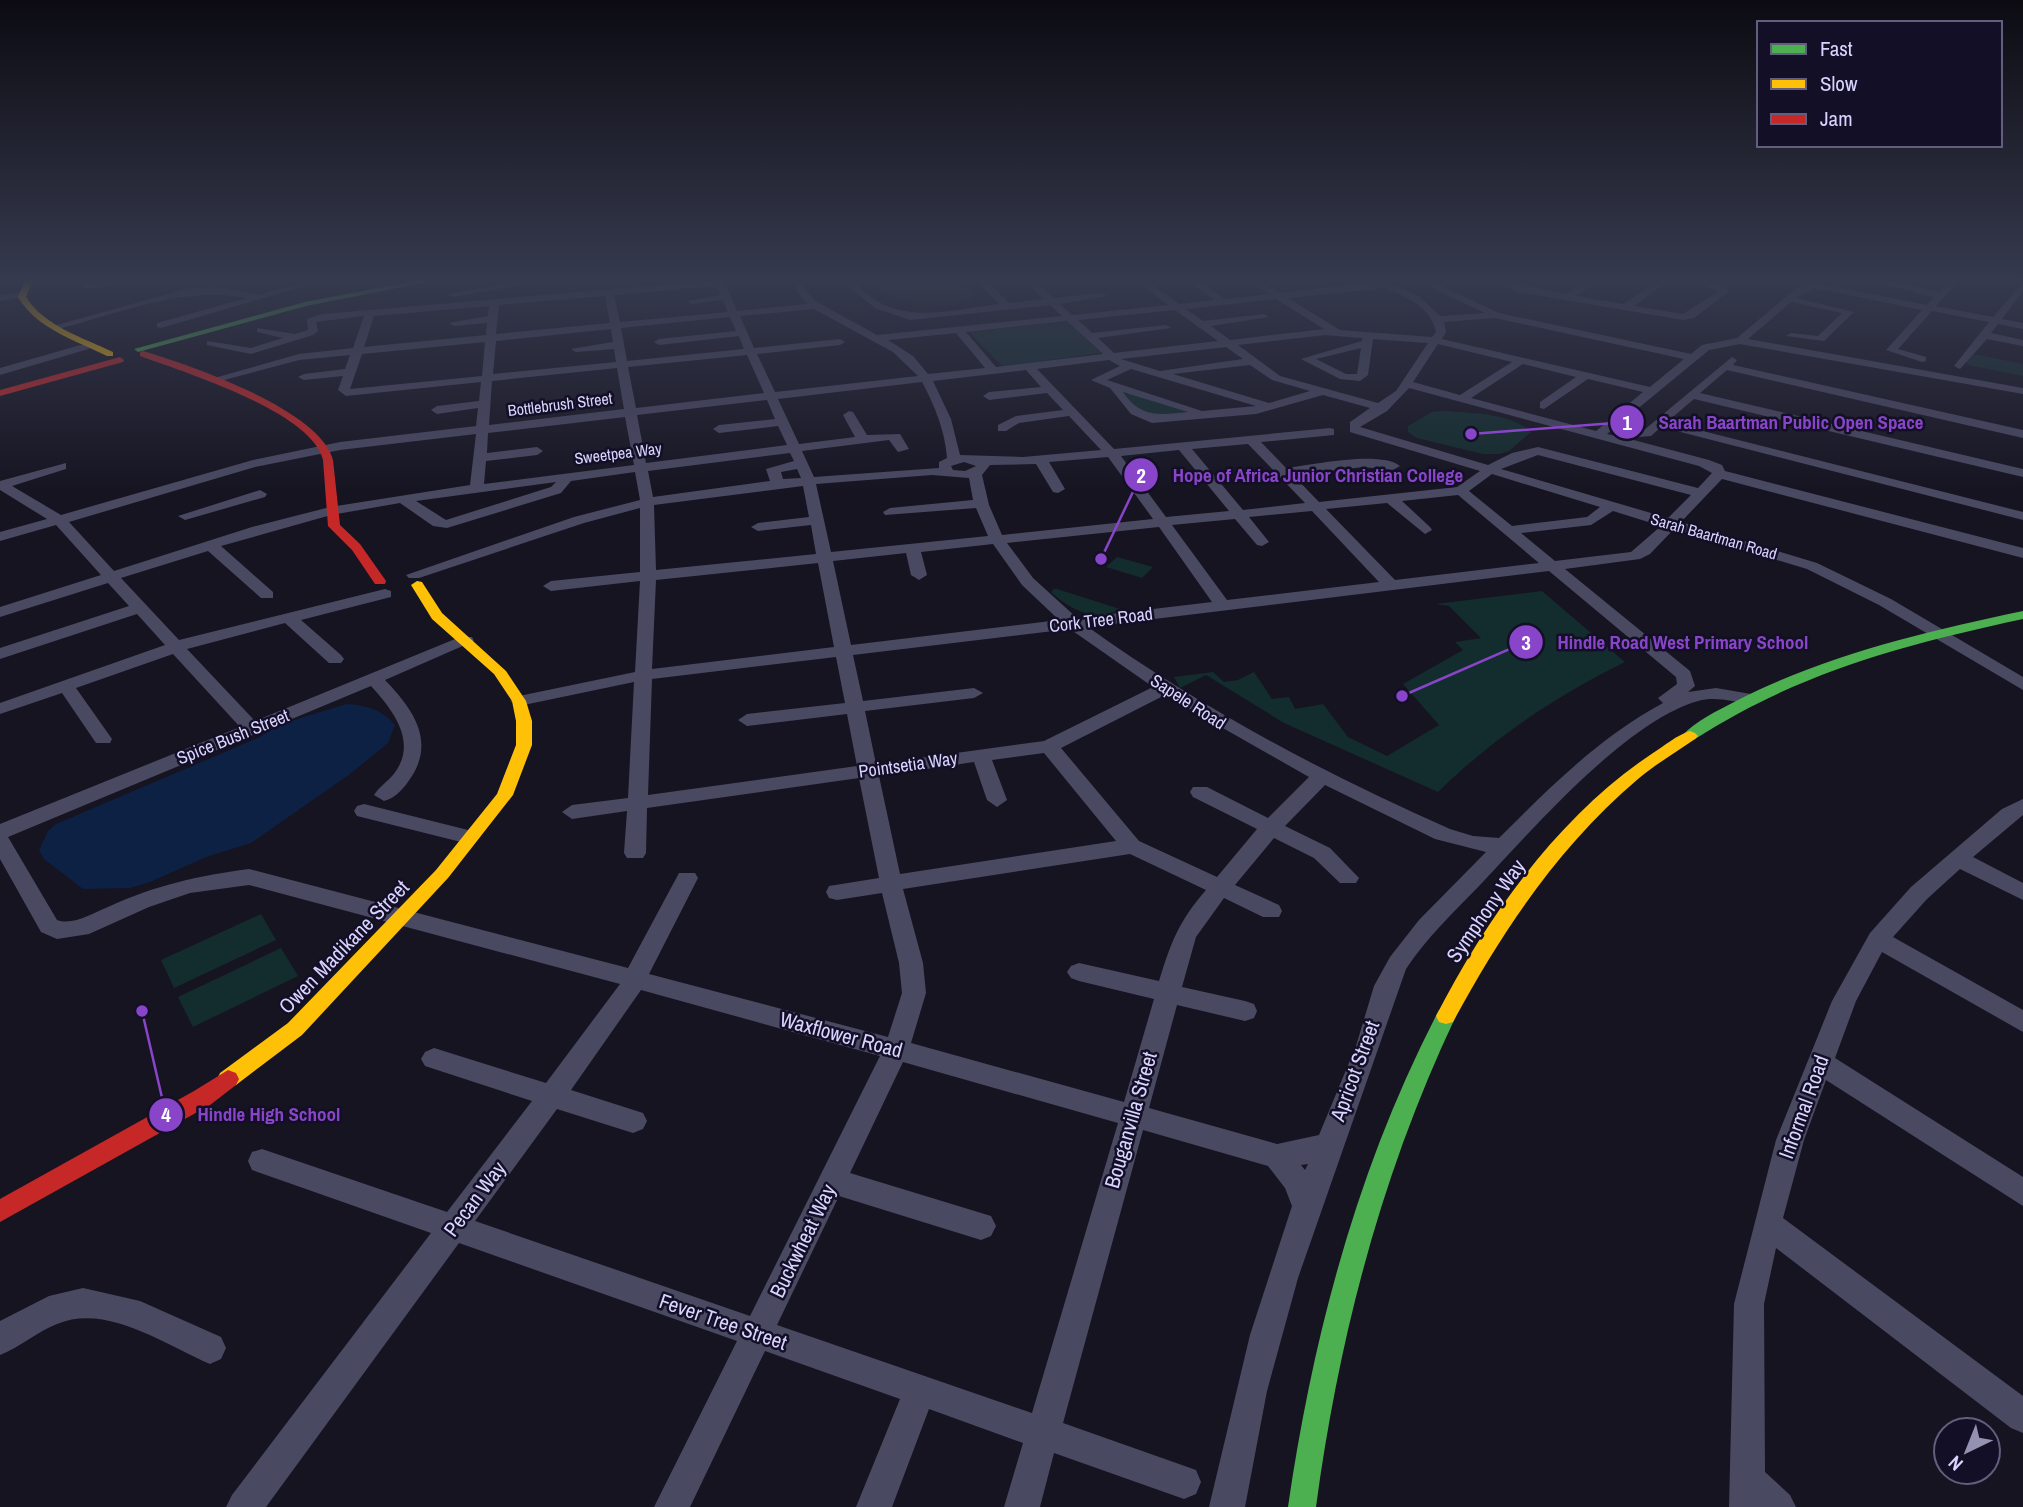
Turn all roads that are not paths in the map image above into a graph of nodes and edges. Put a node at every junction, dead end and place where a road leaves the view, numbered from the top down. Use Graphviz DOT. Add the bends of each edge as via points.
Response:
graph roads {
  1 [pos="113,350"];
  2 [pos="135,350"];
  3 [pos="364,350"];
  4 [pos="425,350"];
  5 [pos="489,350"];
  6 [pos="620,350"];
  7 [pos="765,350"];
  8 [pos="814,350"];
  9 [pos="898,350"];
  10 [pos="976,350"];
  11 [pos="1106,350"];
  12 [pos="1163,350"];
  13 [pos="1239,350"];
  14 [pos="1335,350"];
  15 [pos="1366,350"];
  16 [pos="1430,350"];
  17 [pos="1479,350"];
  18 [pos="1658,350"];
  19 [pos="1703,350"];
  20 [pos="1739,350"];
  21 [pos="1793,350"];
  22 [pos="1892,350"];
  23 [pos="1965,350"];
  24 [pos="255,351"];
  25 [pos="357,351"];
  26 [pos="750,352"];
  27 [pos="120,353"];
  28 [pos="1112,356"];
  29 [pos="818,358"];
  30 [pos="1693,358"];
  31 [pos="1522,360"];
  32 [pos="423,361"];
  33 [pos="1253,361"];
  34 [pos="276,362"];
  35 [pos="1949,364"];
  36 [pos="622,365"];
  37 [pos="1130,365"];
  38 [pos="1028,366"];
  39 [pos="1725,366"];
  40 [pos="1972,368"];
  41 [pos="993,370"];
  42 [pos="0,372"];
  43 [pos="350,372"];
  44 [pos="1157,373"];
  45 [pos="1585,376"];
  46 [pos="304,377"];
  47 [pos="925,378"];
  48 [pos="214,380"];
  49 [pos="487,380"];
  50 [pos="1406,384"];
  51 [pos="1115,387"];
  52 [pos="1050,389"];
  53 [pos="1323,391"];
  54 [pos="1652,391"];
  55 [pos="2023,391"];
  56 [pos="0,393"];
  57 [pos="1692,395"];
  58 [pos="769,396"];
  59 [pos="989,396"];
  60 [pos="1461,399"];
  61 [pos="485,404"];
  62 [pos="1544,404"];
  63 [pos="630,407"];
  64 [pos="1271,407"];
  65 [pos="437,410"];
  66 [pos="1379,410"];
  67 [pos="1073,412"];
  68 [pos="849,415"];
  69 [pos="1207,415"];
  70 [pos="780,422"];
  71 [pos="1658,423"];
  72 [pos="1340,426"];
  73 [pos="1002,428"];
  74 [pos="483,429"];
  75 [pos="719,429"];
  76 [pos="2023,433"];
  77 [pos="1605,437"];
  78 [pos="1250,438"];
  79 [pos="863,439"];
  80 [pos="1781,439"];
  81 [pos="953,442"];
  82 [pos="1182,445"];
  83 [pos="793,448"];
  84 [pos="326,449"];
  85 [pos="903,449"];
  86 [pos="1772,450"];
  87 [pos="537,451"];
  88 [pos="1110,452"];
  89 [pos="480,458"];
  90 [pos="1040,459"];
  91 [pos="1876,461"];
  92 [pos="801,464"];
  93 [pos="61,466"];
  94 [pos="976,466"];
  95 [pos="1393,466"];
  96 [pos="951,467"];
  97 [pos="641,468"];
  98 [pos="1488,470"];
  99 [pos="1282,471"];
  100 [pos="1719,474"];
  101 [pos="2023,474"];
  102 [pos="1871,476"];
  103 [pos="565,478"];
  104 [pos="809,481"];
  105 [pos="778,484"];
  106 [pos="1,485"];
  107 [pos="477,488"];
  108 [pos="1058,489"];
  109 [pos="1461,491"];
  110 [pos="1700,493"];
  111 [pos="260,494"];
  112 [pos="196,497"];
  113 [pos="403,498"];
  114 [pos="979,498"];
  115 [pos="1390,498"];
  116 [pos="647,502"];
  117 [pos="1315,506"];
  118 [pos="1611,506"];
  119 [pos="330,511"];
  120 [pos="890,512"];
  121 [pos="1240,513"];
  122 [pos="185,516"];
  123 [pos="2023,516"];
  124 [pos="59,520"];
  125 [pos="817,520"];
  126 [pos="1162,522"];
  127 [pos="1671,524"];
  128 [pos="758,527"];
  129 [pos="1425,530"];
  130 [pos="1511,530"];
  131 [pos="0,537"];
  132 [pos="1000,539"];
  133 [pos="1262,542"];
  134 [pos="210,545"];
  135 [pos="356,547"];
  136 [pos="912,548"];
  137 [pos="2023,552"];
  138 [pos="824,558"];
  139 [pos="1553,566"];
  140 [pos="919,575"];
  141 [pos="111,576"];
  142 [pos="648,576"];
  143 [pos="413,579"];
  144 [pos="551,586"];
  145 [pos="1392,586"];
  146 [pos="383,588"];
  147 [pos="267,596"];
  148 [pos="1222,605"];
  149 [pos="139,608"];
  150 [pos="0,612"];
  151 [pos="2023,615"];
  152 [pos="437,616"];
  153 [pos="289,618"];
  154 [pos="1074,623"];
  155 [pos="1936,632"];
  156 [pos="466,641"];
  157 [pos="176,646"];
  158 [pos="844,651"];
  159 [pos="0,654"];
  160 [pos="335,659"];
  161 [pos="644,675"];
  162 [pos="373,679"];
  163 [pos="2023,685"];
  164 [pos="66,686"];
  165 [pos="1166,687"];
  166 [pos="974,693"];
  167 [pos="1751,699"];
  168 [pos="519,701"];
  169 [pos="855,707"];
  170 [pos="0,709"];
  171 [pos="747,720"];
  172 [pos="1638,728"];
  173 [pos="252,729"];
  174 [pos="103,739"];
  175 [pos="1049,746"];
  176 [pos="981,755"];
  177 [pos="868,770"];
  178 [pos="1321,777"];
  179 [pos="1200,792"];
  180 [pos="384,796"];
  181 [pos="997,800"];
  182 [pos="639,804"];
  183 [pos="2023,806"];
  184 [pos="364,811"];
  185 [pos="572,812"];
  186 [pos="1271,827"];
  187 [pos="0,832"];
  188 [pos="461,835"];
  189 [pos="1458,839"];
  190 [pos="0,840"];
  191 [pos="1504,845"];
  192 [pos="1132,846"];
  193 [pos="635,853"];
  194 [pos="1958,859"];
  195 [pos="1481,871"];
  196 [pos="687,878"];
  197 [pos="1348,878"];
  198 [pos="891,885"];
  199 [pos="1219,888"];
  200 [pos="837,892"];
  201 [pos="2023,892"];
  202 [pos="1271,911"];
  203 [pos="403,917"];
  204 [pos="1878,939"];
  205 [pos="1079,972"];
  206 [pos="634,981"];
  207 [pos="1167,993"];
  208 [pos="1245,1012"];
  209 [pos="2023,1021"];
  210 [pos="896,1050"];
  211 [pos="434,1059"];
  212 [pos="1820,1062"];
  213 [pos="551,1096"];
  214 [pos="1132,1115"];
  215 [pos="633,1121"];
  216 [pos="1327,1144"];
  217 [pos="1277,1156"];
  218 [pos="262,1161"];
  219 [pos="833,1181"];
  220 [pos="2023,1193"];
  221 [pos="1306,1204"];
  222 [pos="0,1211"];
  223 [pos="1767,1223"];
  224 [pos="981,1226"];
  225 [pos="454,1228"];
  226 [pos="757,1334"];
  227 [pos="0,1339"];
  228 [pos="210,1348"];
  229 [pos="919,1391"];
  230 [pos="2023,1416"];
  231 [pos="1042,1434"];
  232 [pos="1184,1482"];
  233 [pos="1747,1493"];
  234 [pos="244,1507"];
  235 [pos="672,1507"];
  236 [pos="874,1507"];
  237 [pos="1022,1507"];
  238 [pos="1227,1507"];
  239 [pos="1302,1507"];
  240 [pos="1778,1507"];
  1 -- 27 [label="street"];
  2 -- 27 [label="street"];
  3 -- 25 [label="street"];
  4 -- 32 [label="street"];
  5 -- 49 [label="street"];
  6 -- 36 [label="street"];
  7 -- 26 [label="street"];
  8 -- 29 [label="street"];
  9 -- 47 [label="street"];
  10 -- 41 [label="street"];
  11 -- 28 [label="street"];
  12 -- 28 [label="street, Bottlebrush Street"];
  13 -- 33 [label="street"];
  14 -- 15 [label="street" via="1306,359 1356,379 1364,373"];
  16 -- 50 [label="street"];
  17 -- 31 [label="street"];
  18 -- 30 [label="street"];
  19 -- 30 [label="street"];
  20 -- 39 [label="street"];
  21 -- 55 [label="street"];
  22 -- 35 [label="street"];
  23 -- 35 [label="street"];
  24 -- 34 [label="street"];
  25 -- 34 [label="street"];
  25 -- 43 [label="street"];
  26 -- 36 [label="street"];
  26 -- 58 [label="street, Buckwheat Way"];
  27 -- 42 [label="street"];
  27 -- 48 [label="street"];
  27 -- 56 [label="street"];
  28 -- 37 [label="street"];
  28 -- 38 [label="street, Bottlebrush Street"];
  30 -- 54 [label="street"];
  31 -- 45 [label="street"];
  31 -- 60 [label="street"];
  33 -- 44 [label="street"];
  33 -- 53 [label="street" via="1276,377"];
  34 -- 48 [label="street"];
  35 -- 40 [label="street"];
  36 -- 49 [label="street" via="556,377"];
  36 -- 63 [label="street"];
  37 -- 44 [label="street"];
  37 -- 51 [label="street" via="1097,379"];
  38 -- 41 [label="street, Bottlebrush Street"];
  38 -- 52 [label="street"];
  39 -- 57 [label="street"];
  39 -- 76 [label="street"];
  41 -- 47 [label="street, Bottlebrush Street"];
  43 -- 46 [label="street"];
  43 -- 49 [label="street" via="344,390 353,394"];
  44 -- 64 [label="street"];
  45 -- 54 [label="street"];
  45 -- 62 [label="street"];
  47 -- 58 [label="street, Bottlebrush Street"];
  47 -- 81 [label="street"];
  48 -- 84 [label="street" via="266,402 308,429"];
  49 -- 61 [label="street"];
  50 -- 60 [label="street"];
  50 -- 66 [label="street"];
  51 -- 69 [label="street"];
  51 -- 69 [label="street" via="1144,418"];
  52 -- 59 [label="street"];
  52 -- 67 [label="street"];
  53 -- 64 [label="street"];
  53 -- 66 [label="street"];
  54 -- 77 [label="street"];
  57 -- 71 [label="street"];
  57 -- 101 [label="street" via="1851,439"];
  58 -- 63 [label="street, Bottlebrush Street" via="741,404"];
  58 -- 70 [label="street, Buckwheat Way"];
  60 -- 77 [label="street"];
  61 -- 65 [label="street"];
  61 -- 74 [label="street"];
  63 -- 74 [label="street, Bottlebrush Street" via="596,416"];
  63 -- 97 [label="street"];
  64 -- 69 [label="street"];
  66 -- 72 [label="street"];
  67 -- 73 [label="street" via="1016,420"];
  67 -- 88 [label="street"];
  68 -- 79 [label="street"];
  70 -- 75 [label="street"];
  70 -- 83 [label="street, Buckwheat Way"];
  71 -- 77 [label="street" via="1645,434"];
  71 -- 86 [label="street"];
  72 -- 78 [label="street, Sarah Baartman Road"];
  72 -- 98 [label="street, Sarah Baartman Road"];
  74 -- 84 [label="street, Bottlebrush Street"];
  74 -- 89 [label="street"];
  77 -- 100 [label="street" via="1709,464"];
  78 -- 82 [label="street, Sarah Baartman Road"];
  78 -- 99 [label="street"];
  79 -- 83 [label="street, Sweetpea Way"];
  79 -- 85 [label="street, Sweetpea Way" via="893,436"];
  80 -- 86 [label="street"];
  81 -- 94 [label="street"];
  81 -- 96 [label="street"];
  82 -- 88 [label="street, Sarah Baartman Road"];
  82 -- 121 [label="street"];
  83 -- 92 [label="street, Buckwheat Way"];
  83 -- 97 [label="street, Sweetpea Way"];
  84 -- 112 [label="street, Bottlebrush Street"];
  84 -- 119 [label="street, Owen Madikane Street"];
  86 -- 102 [label="street"];
  87 -- 89 [label="street"];
  88 -- 90 [label="street, Sarah Baartman Road"];
  88 -- 126 [label="street"];
  89 -- 107 [label="street"];
  90 -- 94 [label="street, Sarah Baartman Road"];
  90 -- 108 [label="street"];
  91 -- 102 [label="street"];
  92 -- 104 [label="street, Buckwheat Way"];
  92 -- 105 [label="street" via="773,469"];
  93 -- 106 [label="street"];
  94 -- 96 [label="street, Sarah Baartman Road"];
  94 -- 114 [label="street, Sapele Road"];
  95 -- 99 [label="street" via="1363,463"];
  96 -- 104 [label="street, Sarah Baartman Road"];
  96 -- 114 [label="street, Sapele Road"];
  97 -- 103 [label="street, Sweetpea Way"];
  97 -- 116 [label="street"];
  98 -- 109 [label="street"];
  98 -- 110 [label="street" via="1521,454 1542,451"];
  98 -- 118 [label="street, Sarah Baartman Road"];
  99 -- 117 [label="street"];
  100 -- 110 [label="street, Cork Tree Road"];
  100 -- 137 [label="street"];
  102 -- 123 [label="street"];
  103 -- 107 [label="street, Sweetpea Way"];
  103 -- 113 [label="street" via="564,486 556,490 447,524 438,523"];
  104 -- 105 [label="street, Sarah Baartman Road"];
  104 -- 125 [label="street, Buckwheat Way"];
  105 -- 116 [label="street, Sarah Baartman Road"];
  106 -- 124 [label="street"];
  107 -- 113 [label="street, Sweetpea Way"];
  109 -- 115 [label="street"];
  109 -- 130 [label="street"];
  110 -- 127 [label="street, Cork Tree Road"];
  111 -- 112 [label="street"];
  112 -- 122 [label="street"];
  112 -- 124 [label="street"];
  113 -- 119 [label="street, Sweetpea Way"];
  114 -- 120 [label="street"];
  114 -- 132 [label="street, Sapele Road"];
  115 -- 117 [label="street"];
  115 -- 129 [label="street"];
  116 -- 142 [label="street"];
  116 -- 143 [label="street, Sarah Baartman Road" via="579,520"];
  117 -- 121 [label="street"];
  117 -- 145 [label="street"];
  118 -- 127 [label="street, Sarah Baartman Road"];
  118 -- 130 [label="street" via="1591,521"];
  119 -- 134 [label="street, Sweetpea Way"];
  119 -- 135 [label="street, Owen Madikane Street" via="337,530"];
  121 -- 126 [label="street"];
  121 -- 133 [label="street"];
  124 -- 131 [label="street"];
  124 -- 141 [label="street"];
  125 -- 128 [label="street"];
  125 -- 138 [label="street, Buckwheat Way"];
  126 -- 132 [label="street"];
  126 -- 148 [label="street"];
  127 -- 139 [label="street, Cork Tree Road" via="1640,554"];
  127 -- 155 [label="street, Sarah Baartman Road" via="1823,570"];
  130 -- 139 [label="street"];
  132 -- 136 [label="street"];
  132 -- 154 [label="street, Sapele Road" via="1032,587"];
  134 -- 141 [label="street, Sweetpea Way"];
  134 -- 147 [label="street"];
  135 -- 143 [label="street, Owen Madikane Street"];
  135 -- 146 [label="street, Owen Madikane Street"];
  136 -- 138 [label="street"];
  136 -- 140 [label="street"];
  138 -- 142 [label="street"];
  138 -- 158 [label="street, Buckwheat Way"];
  139 -- 145 [label="street, Cork Tree Road"];
  139 -- 172 [label="street, Apricot Street" via="1687,678 1682,689 1641,712"];
  141 -- 149 [label="street"];
  141 -- 150 [label="street, Sweetpea Way"];
  142 -- 144 [label="street"];
  142 -- 161 [label="street"];
  143 -- 146 [label="street"];
  143 -- 152 [label="street, Owen Madikane Street"];
  145 -- 148 [label="street, Cork Tree Road"];
  146 -- 152 [label="street, Owen Madikane Street"];
  146 -- 153 [label="street"];
  148 -- 154 [label="street, Cork Tree Road"];
  149 -- 157 [label="street"];
  149 -- 159 [label="street"];
  151 -- 155 [label="street, Symphony Way"];
  152 -- 156 [label="street, Owen Madikane Street"];
  153 -- 157 [label="street"];
  153 -- 160 [label="street"];
  154 -- 158 [label="street, Cork Tree Road"];
  154 -- 165 [label="street, Sapele Road"];
  155 -- 163 [label="street, Sarah Baartman Road"];
  155 -- 167 [label="street, Symphony Way" via="1861,653"];
  156 -- 162 [label="street, Spice Bush Street"];
  156 -- 168 [label="street, Owen Madikane Street" via="499,671"];
  157 -- 164 [label="street"];
  157 -- 173 [label="street"];
  158 -- 161 [label="street, Cork Tree Road"];
  158 -- 169 [label="street, Buckwheat Way"];
  161 -- 168 [label="street, Cork Tree Road"];
  161 -- 182 [label="street"];
  162 -- 173 [label="street, Spice Bush Street"];
  162 -- 180 [label="street" via="406,713 413,732 410,765"];
  164 -- 170 [label="street"];
  164 -- 174 [label="street"];
  165 -- 175 [label="street, Pointsetia Way"];
  165 -- 178 [label="street, Sapele Road"];
  166 -- 169 [label="street"];
  167 -- 172 [label="street, Apricot Street" via="1701,694"];
  167 -- 239 [label="street, Symphony Way" via="1657,757 1582,821 1513,903 1464,978 1400,1111 1370,1198 1316,1408"];
  168 -- 203 [label="street, Owen Madikane Street" via="524,745 505,795"];
  169 -- 171 [label="street"];
  169 -- 177 [label="street, Buckwheat Way"];
  172 -- 191 [label="street, Apricot Street" via="1571,779"];
  173 -- 187 [label="street, Spice Bush Street"];
  175 -- 176 [label="street, Pointsetia Way"];
  175 -- 192 [label="street"];
  176 -- 177 [label="street, Pointsetia Way"];
  176 -- 181 [label="street"];
  177 -- 182 [label="street, Pointsetia Way"];
  177 -- 198 [label="street, Buckwheat Way"];
  178 -- 186 [label="street, Bouganvilla Street"];
  178 -- 189 [label="street, Sapele Road"];
  179 -- 186 [label="street"];
  182 -- 185 [label="street, Pointsetia Way"];
  182 -- 193 [label="street"];
  183 -- 194 [label="street, Informal Road"];
  184 -- 188 [label="street"];
  186 -- 197 [label="street" via="1329,857"];
  186 -- 199 [label="street, Bouganvilla Street"];
  189 -- 191 [label="street, Sapele Road" via="1484,846"];
  189 -- 195 [label="street, Sapele Road" via="1475,856"];
  190 -- 203 [label="street, Waxflower Road" via="49,926 57,931 80,928 161,894 232,878 272,882"];
  191 -- 195 [label="street, Apricot Street"];
  192 -- 198 [label="street"];
  192 -- 199 [label="street"];
  194 -- 201 [label="street"];
  194 -- 204 [label="street, Informal Road" via="1919,893"];
  195 -- 216 [label="street, Apricot Street" via="1430,918 1396,966 1377,1006 1366,1054"];
  196 -- 206 [label="street, Pecan Way"];
  198 -- 200 [label="street"];
  198 -- 210 [label="street, Buckwheat Way" via="914,993"];
  199 -- 202 [label="street"];
  199 -- 207 [label="street, Bouganvilla Street" via="1184,937"];
  203 -- 206 [label="street, Waxflower Road"];
  203 -- 222 [label="street, Owen Madikane Street" via="327,999 253,1063 164,1121"];
  204 -- 209 [label="street"];
  204 -- 212 [label="street, Informal Road" via="1844,1001"];
  205 -- 207 [label="street"];
  206 -- 210 [label="street, Waxflower Road"];
  206 -- 213 [label="street, Pecan Way"];
  207 -- 208 [label="street"];
  207 -- 214 [label="street, Bouganvilla Street"];
  210 -- 214 [label="street, Waxflower Road"];
  210 -- 219 [label="street, Buckwheat Way"];
  211 -- 213 [label="street"];
  212 -- 220 [label="street"];
  212 -- 223 [label="street, Informal Road" via="1790,1140"];
  213 -- 215 [label="street"];
  213 -- 225 [label="street, Pecan Way"];
  214 -- 217 [label="street, Waxflower Road"];
  214 -- 231 [label="street, Bouganvilla Street"];
  216 -- 217 [label="street, Waxflower Road" via="1301,1154"];
  216 -- 221 [label="street, Apricot Street"];
  217 -- 221 [label="street" via="1296,1180"];
  218 -- 225 [label="street, Fever Tree Street"];
  219 -- 224 [label="street"];
  219 -- 226 [label="street, Buckwheat Way"];
  221 -- 238 [label="street, Apricot Street" via="1272,1308"];
  223 -- 230 [label="street"];
  223 -- 233 [label="street, Informal Road" via="1749,1304"];
  225 -- 226 [label="street, Fever Tree Street"];
  225 -- 234 [label="street, Pecan Way"];
  226 -- 229 [label="street, Fever Tree Street"];
  226 -- 235 [label="street, Buckwheat Way"];
  227 -- 228 [label="street" via="51,1310 87,1303 107,1305"];
  229 -- 231 [label="street, Fever Tree Street"];
  229 -- 236 [label="street"];
  231 -- 232 [label="street, Fever Tree Street"];
  231 -- 237 [label="street, Bouganvilla Street"];
  233 -- 240 [label="street, Informal Road"];
}
